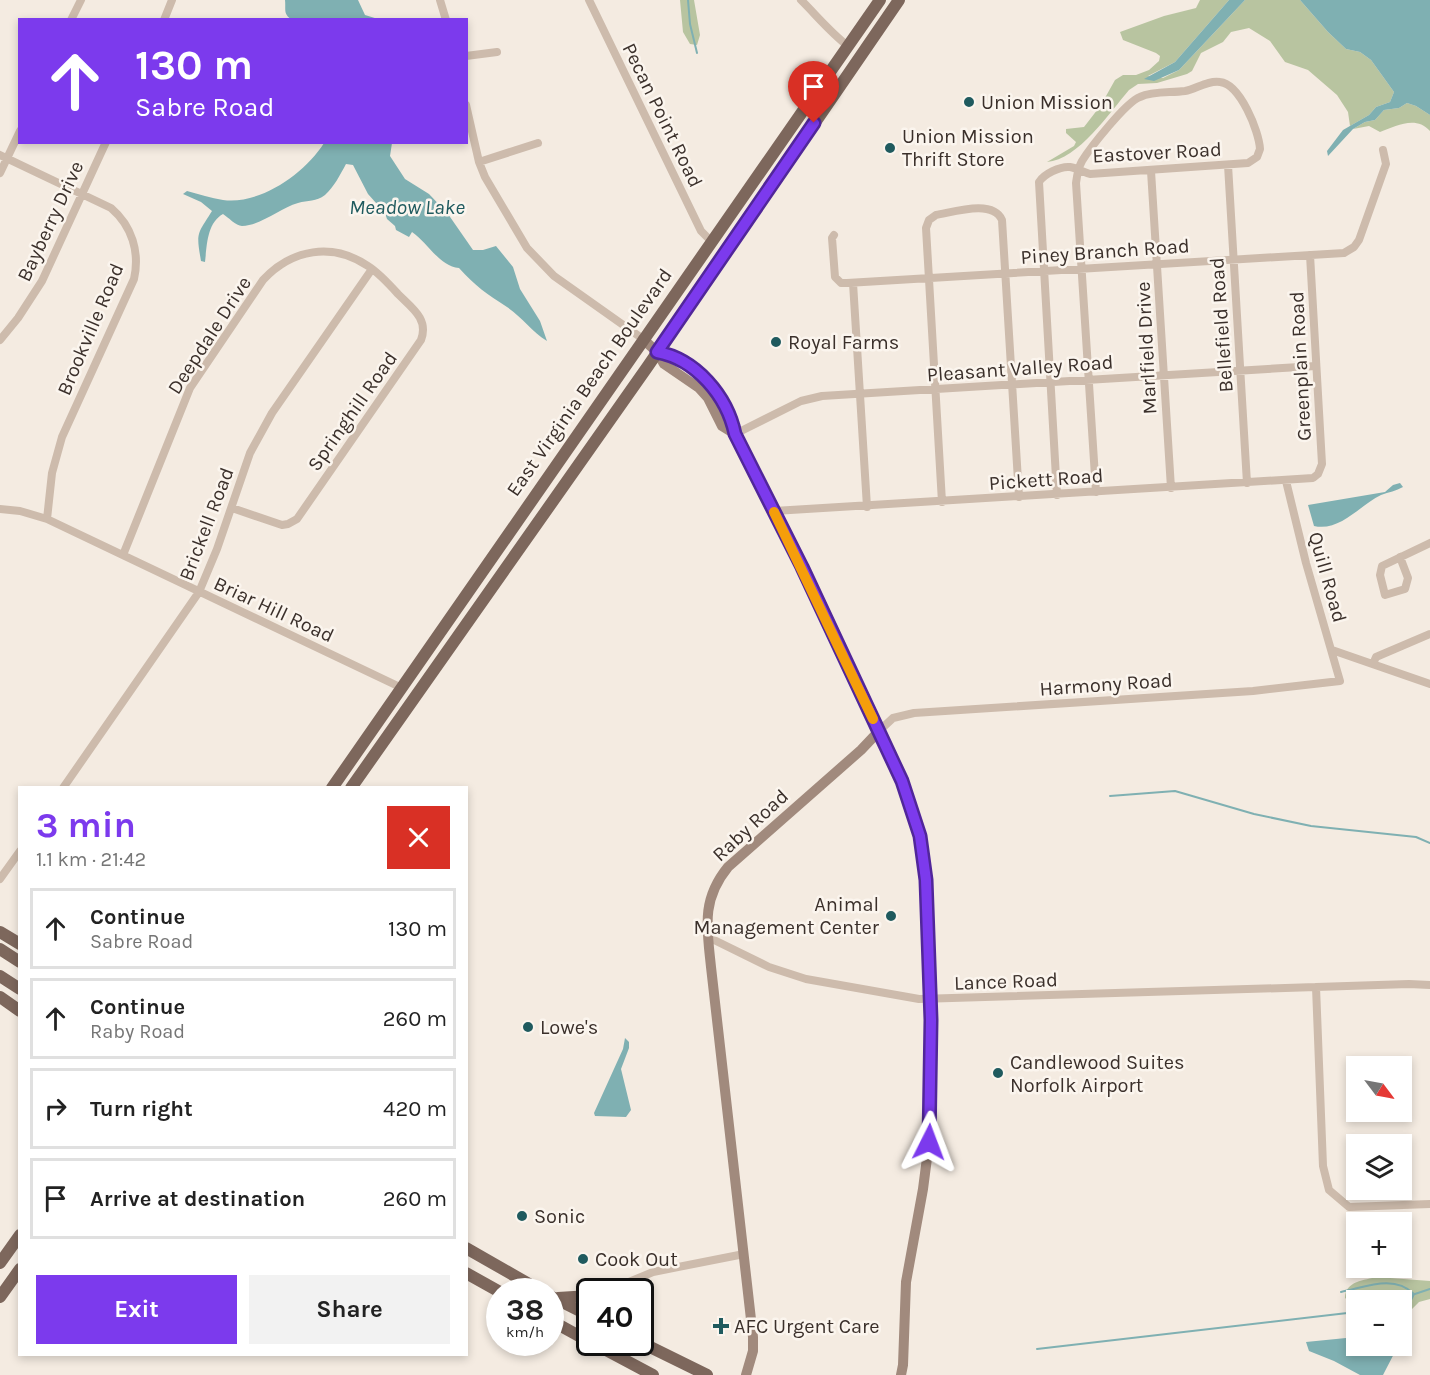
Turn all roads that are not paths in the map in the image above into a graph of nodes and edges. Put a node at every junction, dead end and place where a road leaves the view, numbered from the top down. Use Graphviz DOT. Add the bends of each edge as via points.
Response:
graph roads {
  1 [pos="81,0"];
  2 [pos="172,0"];
  3 [pos="440,0"];
  4 [pos="589,0"];
  5 [pos="801,0"];
  6 [pos="880,0"];
  7 [pos="899,0"];
  8 [pos="73,18"];
  9 [pos="165,18"];
  10 [pos="445,18"];
  11 [pos="848,46"];
  12 [pos="497,52"];
  13 [pos="468,56"];
  14 [pos="468,114"];
  15 [pos="18,134"];
  16 [pos="538,143"];
  17 [pos="105,144"];
  18 [pos="1383,150"];
  19 [pos="3,156"];
  20 [pos="479,162"];
  21 [pos="1228,165"];
  22 [pos="1078,170"];
  23 [pos="1151,171"];
  24 [pos="0,173"];
  25 [pos="82,193"];
  26 [pos="834,235"];
  27 [pos="711,241"];
  28 [pos="1310,255"];
  29 [pos="1233,259"];
  30 [pos="1157,264"];
  31 [pos="372,269"];
  32 [pos="1081,269"];
  33 [pos="1043,271"];
  34 [pos="1006,274"];
  35 [pos="929,278"];
  36 [pos="853,283"];
  37 [pos="643,339"];
  38 [pos="0,340"];
  39 [pos="657,352"];
  40 [pos="1316,366"];
  41 [pos="1240,371"];
  42 [pos="1164,375"];
  43 [pos="1088,380"];
  44 [pos="1049,382"];
  45 [pos="1012,385"];
  46 [pos="936,390"];
  47 [pos="860,394"];
  48 [pos="735,434"];
  49 [pos="1318,474"];
  50 [pos="1286,481"];
  51 [pos="1247,483"];
  52 [pos="1171,488"];
  53 [pos="1096,492"];
  54 [pos="1057,495"];
  55 [pos="1019,497"];
  56 [pos="942,502"];
  57 [pos="867,507"];
  58 [pos="231,508"];
  59 [pos="0,509"];
  60 [pos="774,511"];
  61 [pos="47,519"];
  62 [pos="1430,543"];
  63 [pos="123,555"];
  64 [pos="1400,557"];
  65 [pos="199,592"];
  66 [pos="1430,634"];
  67 [pos="1332,650"];
  68 [pos="1373,664"];
  69 [pos="1340,681"];
  70 [pos="1430,684"];
  71 [pos="402,688"];
  72 [pos="879,731"];
  73 [pos="64,786"];
  74 [pos="333,786"];
  75 [pos="352,786"];
  76 [pos="18,854"];
  77 [pos="0,879"];
  78 [pos="0,932"];
  79 [pos="708,937"];
  80 [pos="18,943"];
  81 [pos="0,949"];
  82 [pos="18,961"];
  83 [pos="0,976"];
  84 [pos="1430,985"];
  85 [pos="1316,987"];
  86 [pos="18,988"];
  87 [pos="0,996"];
  88 [pos="931,1000"];
  89 [pos="18,1010"];
  90 [pos="1430,1204"];
  91 [pos="18,1238"];
  92 [pos="468,1249"];
  93 [pos="744,1254"];
  94 [pos="0,1263"];
  95 [pos="18,1272"];
  96 [pos="468,1274"];
  97 [pos="519,1278"];
  98 [pos="635,1278"];
  99 [pos="486,1284"];
  100 [pos="0,1297"];
  101 [pos="654,1349"];
  102 [pos="617,1356"];
  103 [pos="904,1372"];
  104 [pos="653,1375"];
  105 [pos="707,1375"];
  106 [pos="747,1375"];
  1 -- 8 [label="street"];
  2 -- 9 [label="street"];
  3 -- 10 [label="street"];
  4 -- 27 [label="street, Pecan Point Road" via="701,231"];
  5 -- 11 [label="street"];
  6 -- 11 [label="main road, East Virginia Beach Boulevard"];
  7 -- 39 [label="main road, East Virginia Beach Boulevard"];
  11 -- 27 [label="main road, East Virginia Beach Boulevard"];
  12 -- 13 [label="street"];
  14 -- 20 [label="street"];
  15 -- 19 [label="street"];
  16 -- 20 [label="street"];
  17 -- 25 [label="street, Bayberry Drive"];
  18 -- 28 [label="street, Piney Branch Road" via="1386,164 1357,245 1344,253"];
  19 -- 24 [label="street"];
  19 -- 25 [label="street, Brookville Road"];
  20 -- 37 [label="street" via="509,221 540,263"];
  21 -- 22 [label="street, Eastover Road" via="1253,161 1260,144 1240,96 1229,84 1216,82 1133,100"];
  21 -- 23 [label="street, Eastover Road"];
  21 -- 29 [label="street, Bellefield Road"];
  22 -- 23 [label="street, Eastover Road" via="1090,174"];
  22 -- 32 [label="street"];
  22 -- 33 [label="street, Eastover Road" via="1063,167 1039,182"];
  23 -- 30 [label="street, Marlfield Drive"];
  25 -- 38 [label="street, Bayberry Drive" via="42,281"];
  25 -- 61 [label="street, Brookville Road" via="111,208 125,222 135,248 136,269 62,436 52,473"];
  26 -- 36 [label="street" via="835,277 841,283"];
  27 -- 37 [label="main road, East Virginia Beach Boulevard"];
  28 -- 29 [label="street, Piney Branch Road"];
  28 -- 40 [label="street, Greenplain Road"];
  29 -- 30 [label="street, Piney Branch Road"];
  29 -- 41 [label="street, Bellefield Road"];
  30 -- 32 [label="street, Piney Branch Road"];
  30 -- 42 [label="street, Marlfield Drive"];
  31 -- 58 [label="street, Brickell Road" via="272,412 250,453"];
  31 -- 58 [label="street, Springhill Road" via="420,316 424,328 421,340 297,519 282,525"];
  31 -- 63 [label="street, Deepdale Drive" via="346,255 311,252 288,260 263,280 190,388"];
  32 -- 33 [label="street, Piney Branch Road"];
  32 -- 43 [label="street"];
  33 -- 34 [label="street, Piney Branch Road"];
  33 -- 44 [label="street"];
  34 -- 35 [label="street, Piney Branch Road"];
  34 -- 35 [label="street" via="1002,220 986,208 933,216 927,224"];
  34 -- 45 [label="street"];
  35 -- 36 [label="street, Piney Branch Road"];
  35 -- 46 [label="street"];
  36 -- 47 [label="street"];
  37 -- 39 [label="street"];
  37 -- 71 [label="main road, East Virginia Beach Boulevard"];
  39 -- 48 [label="street" via="664,364 699,388 722,426"];
  39 -- 75 [label="main road, East Virginia Beach Boulevard"];
  40 -- 41 [label="street, Pleasant Valley Road"];
  40 -- 49 [label="street, Greenplain Road" via="1322,464"];
  41 -- 42 [label="street, Pleasant Valley Road"];
  41 -- 51 [label="street, Bellefield Road"];
  42 -- 43 [label="street, Pleasant Valley Road"];
  42 -- 52 [label="street, Marlfield Drive"];
  43 -- 44 [label="street, Pleasant Valley Road"];
  43 -- 53 [label="street"];
  44 -- 45 [label="street, Pleasant Valley Road"];
  44 -- 54 [label="street"];
  45 -- 46 [label="street, Pleasant Valley Road"];
  45 -- 55 [label="street"];
  46 -- 47 [label="street, Pleasant Valley Road"];
  46 -- 56 [label="street"];
  47 -- 48 [label="street, Pleasant Valley Road" via="808,399"];
  47 -- 57 [label="street"];
  48 -- 60 [label="street"];
  49 -- 50 [label="street, Pickett Road" via="1308,480"];
  50 -- 51 [label="street, Pickett Road"];
  50 -- 67 [label="street, Quill Road"];
  51 -- 52 [label="street, Pickett Road"];
  52 -- 53 [label="street, Pickett Road"];
  53 -- 54 [label="street, Pickett Road"];
  54 -- 55 [label="street, Pickett Road"];
  55 -- 56 [label="street, Pickett Road"];
  56 -- 57 [label="street, Pickett Road"];
  57 -- 60 [label="street, Pickett Road"];
  58 -- 65 [label="street, Brickell Road"];
  59 -- 61 [label="street, Briar Hill Road"];
  60 -- 72 [label="street"];
  61 -- 63 [label="street, Briar Hill Road"];
  62 -- 64 [label="street"];
  63 -- 65 [label="street, Briar Hill Road"];
  64 -- 64 [label="street" via="1408,578 1405,589 1386,595 1380,575 1382,566"];
  65 -- 71 [label="street, Briar Hill Road"];
  65 -- 73 [label="street, Brickell Road"];
  66 -- 68 [label="street" via="1376,657"];
  67 -- 68 [label="street"];
  67 -- 69 [label="street, Quill Road"];
  68 -- 70 [label="street"];
  69 -- 72 [label="street, Harmony Road" via="1252,691 914,713 893,718"];
  71 -- 74 [label="main road, East Virginia Beach Boulevard"];
  72 -- 79 [label="street, Raby Road" via="728,867 710,898"];
  72 -- 88 [label="street" via="902,781 922,847"];
  76 -- 77 [label="street"];
  78 -- 80 [label="main road"];
  79 -- 88 [label="street, Lance Road" via="768,967 806,980"];
  79 -- 93 [label="street, Raby Road"];
  81 -- 82 [label="main road"];
  83 -- 86 [label="main road"];
  84 -- 85 [label="street, Lance Road"];
  85 -- 88 [label="street, Lance Road"];
  85 -- 90 [label="street" via="1323,1166 1329,1190 1349,1207"];
  87 -- 89 [label="main road"];
  88 -- 103 [label="street" via="931,1127 906,1282"];
  91 -- 94 [label="main road"];
  92 -- 97 [label="main road"];
  93 -- 98 [label="street"];
  93 -- 106 [label="street, Raby Road" via="753,1337"];
  95 -- 100 [label="main road"];
  96 -- 99 [label="main road"];
  101 -- 105 [label="main road"];
  102 -- 104 [label="main road"];
}
